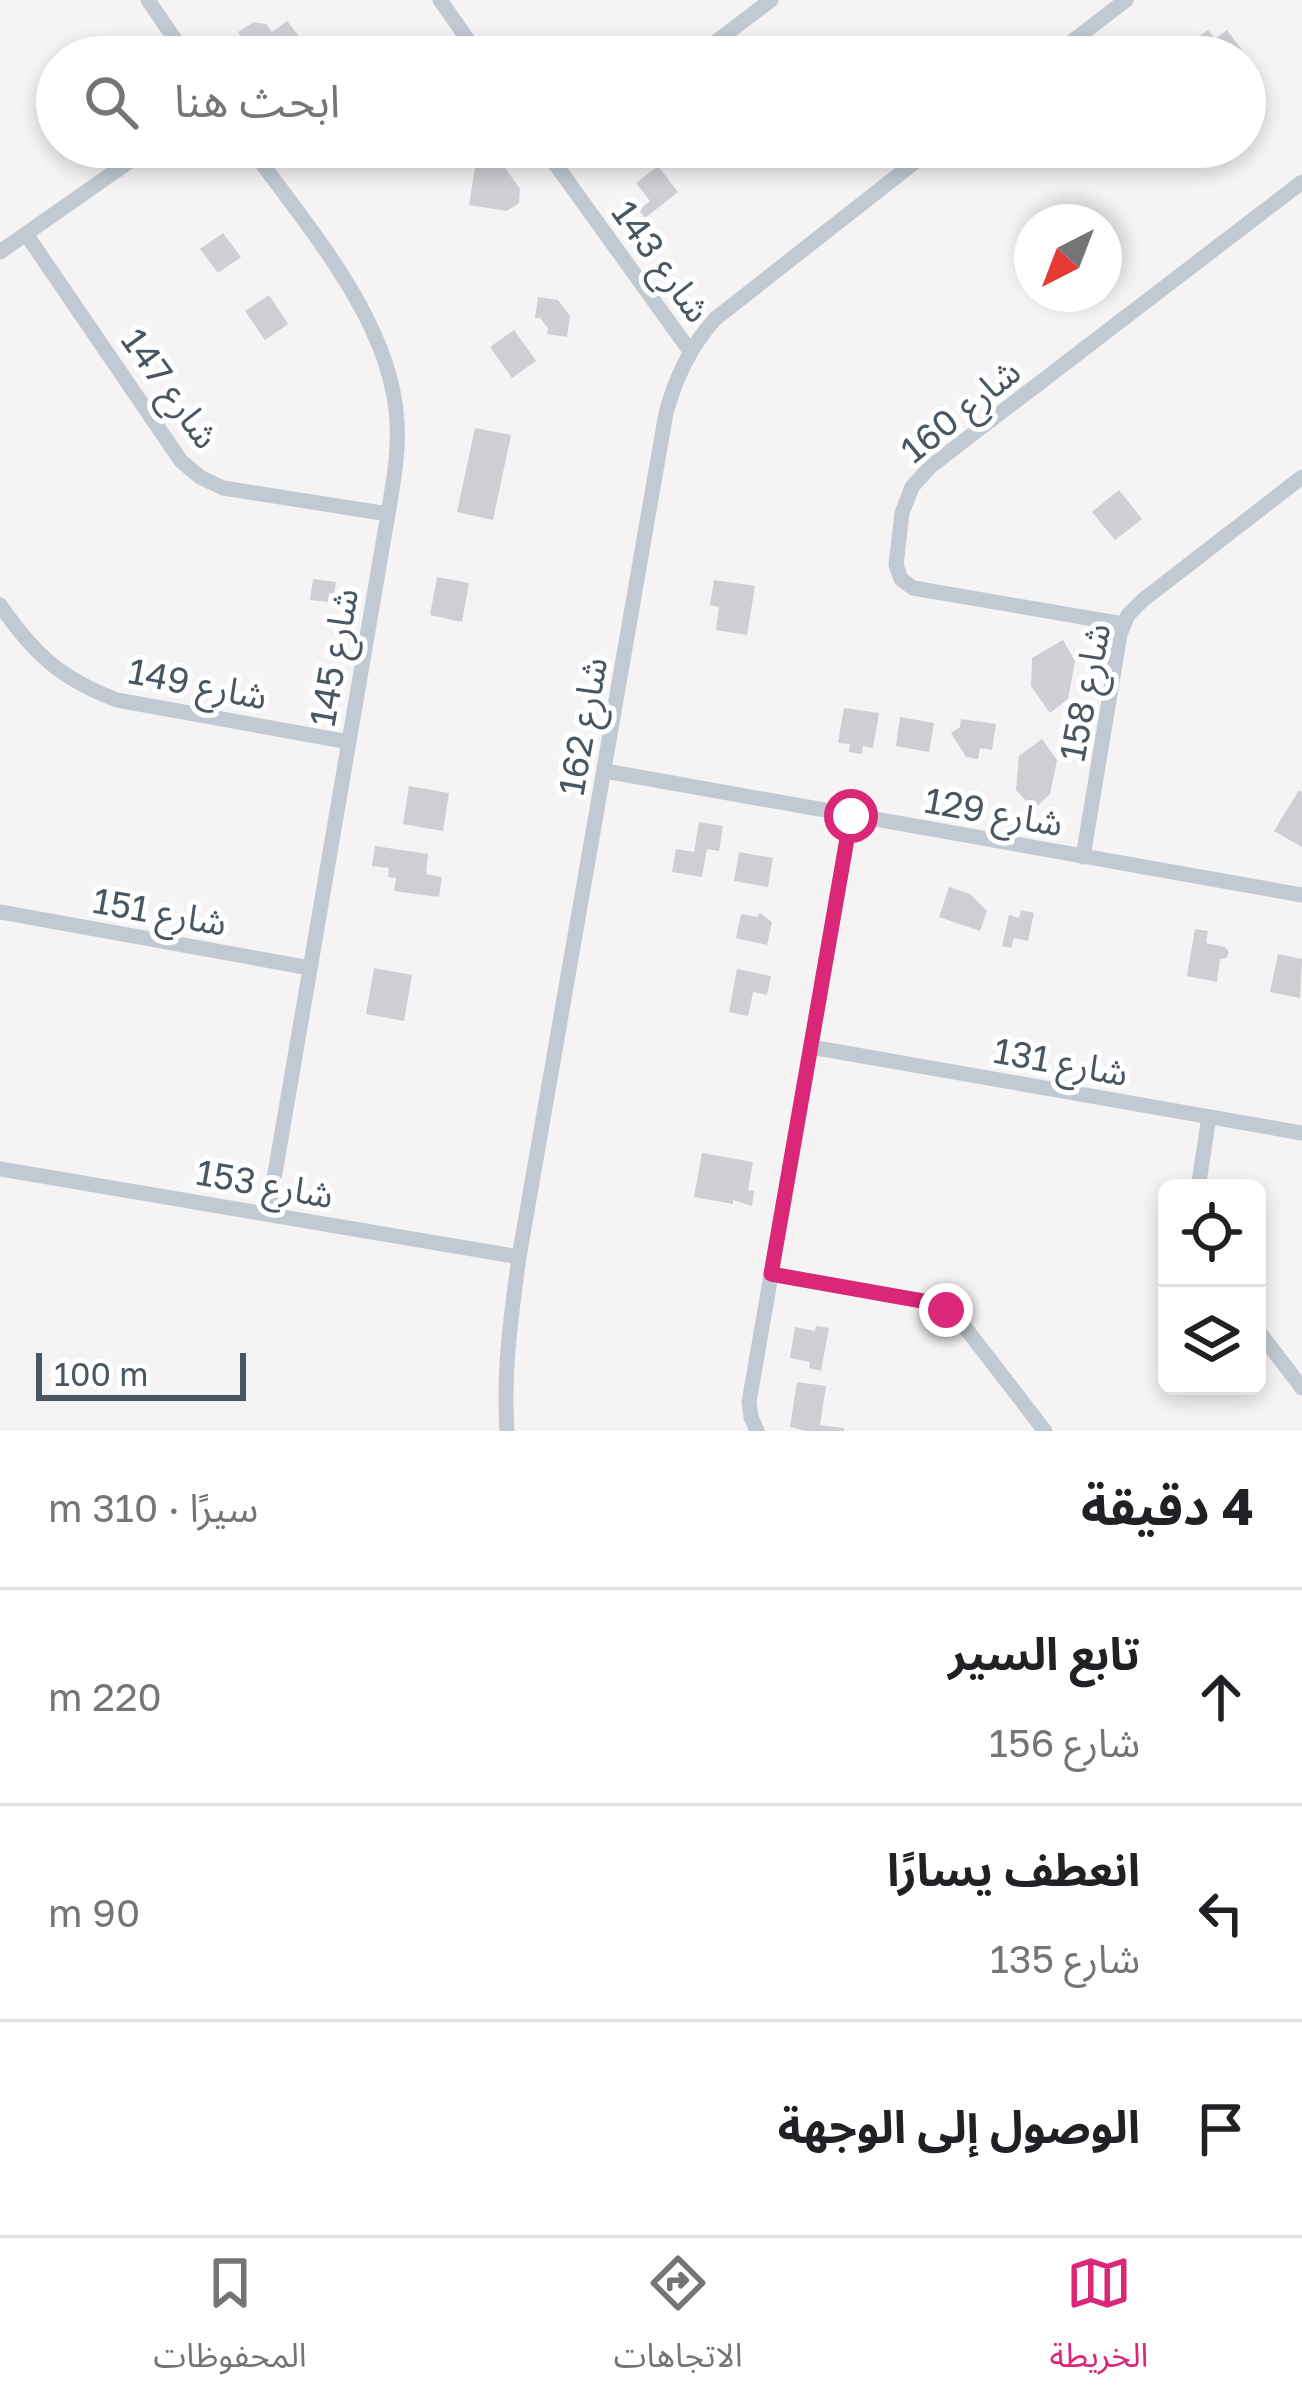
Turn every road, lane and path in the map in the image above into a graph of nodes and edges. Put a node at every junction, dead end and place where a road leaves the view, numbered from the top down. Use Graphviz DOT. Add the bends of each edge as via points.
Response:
graph roads {
  1 [pos="148,0"];
  2 [pos="440,0"];
  3 [pos="771,0"];
  4 [pos="1126,0"];
  5 [pos="173,36"];
  6 [pos="465,36"];
  7 [pos="724,36"];
  8 [pos="1079,36"];
  9 [pos="120,168"];
  10 [pos="265,168"];
  11 [pos="558,168"];
  12 [pos="907,168"];
  13 [pos="1302,182"];
  14 [pos="26,234"];
  15 [pos="0,252"];
  16 [pos="690,351"];
  17 [pos="1302,477"];
  18 [pos="388,514"];
  19 [pos="0,604"];
  20 [pos="1123,624"];
  21 [pos="349,742"];
  22 [pos="605,771"];
  23 [pos="851,816"];
  24 [pos="1084,857"];
  25 [pos="1302,895"];
  26 [pos="0,912"];
  27 [pos="310,968"];
  28 [pos="811,1047"];
  29 [pos="1209,1117"];
  30 [pos="1302,1133"];
  31 [pos="0,1169"];
  32 [pos="1199,1179"];
  33 [pos="268,1214"];
  34 [pos="519,1257"];
  35 [pos="771,1274"];
  36 [pos="1266,1341"];
  37 [pos="1302,1388"];
  38 [pos="507,1431"];
  39 [pos="757,1431"];
  40 [pos="1045,1431"];
  1 -- 5 [label="street"];
  2 -- 6 [label="street"];
  3 -- 7 [label="street"];
  4 -- 8 [label="street"];
  9 -- 14 [label="street"];
  10 -- 18 [label="street, شارع 145" via="383,350 397,421"];
  11 -- 16 [label="street, شارع 143"];
  12 -- 16 [label="street, شارع 162" via="715,320"];
  13 -- 20 [label="street, شارع 160" via="931,466 905,499 896,565 913,588"];
  14 -- 15 [label="street"];
  14 -- 18 [label="street, شارع 147" via="181,461 200,477 223,488"];
  16 -- 22 [label="street, شارع 162" via="666,413"];
  17 -- 20 [label="street, شارع 158" via="1143,599"];
  18 -- 21 [label="street, شارع 145"];
  19 -- 21 [label="street, شارع 149" via="34,651 87,689"];
  20 -- 24 [label="street, شارع 158"];
  21 -- 27 [label="street, شارع 145"];
  22 -- 23 [label="street, شارع 129"];
  22 -- 34 [label="street, شارع 162"];
  23 -- 24 [label="street, شارع 129"];
  23 -- 28 [label="street"];
  24 -- 25 [label="street, شارع 129"];
  26 -- 27 [label="street, شارع 151"];
  27 -- 33 [label="street, شارع 145"];
  28 -- 29 [label="street, شارع 131"];
  28 -- 35 [label="street"];
  29 -- 30 [label="street, شارع 131"];
  29 -- 32 [label="street"];
  31 -- 33 [label="street, شارع 153"];
  33 -- 34 [label="street, شارع 153"];
  34 -- 38 [label="street, شارع 162" via="507,1342"];
  35 -- 39 [label="street" via="749,1402"];
  35 -- 40 [label="street" via="946,1310"];
  36 -- 37 [label="street"];
}
